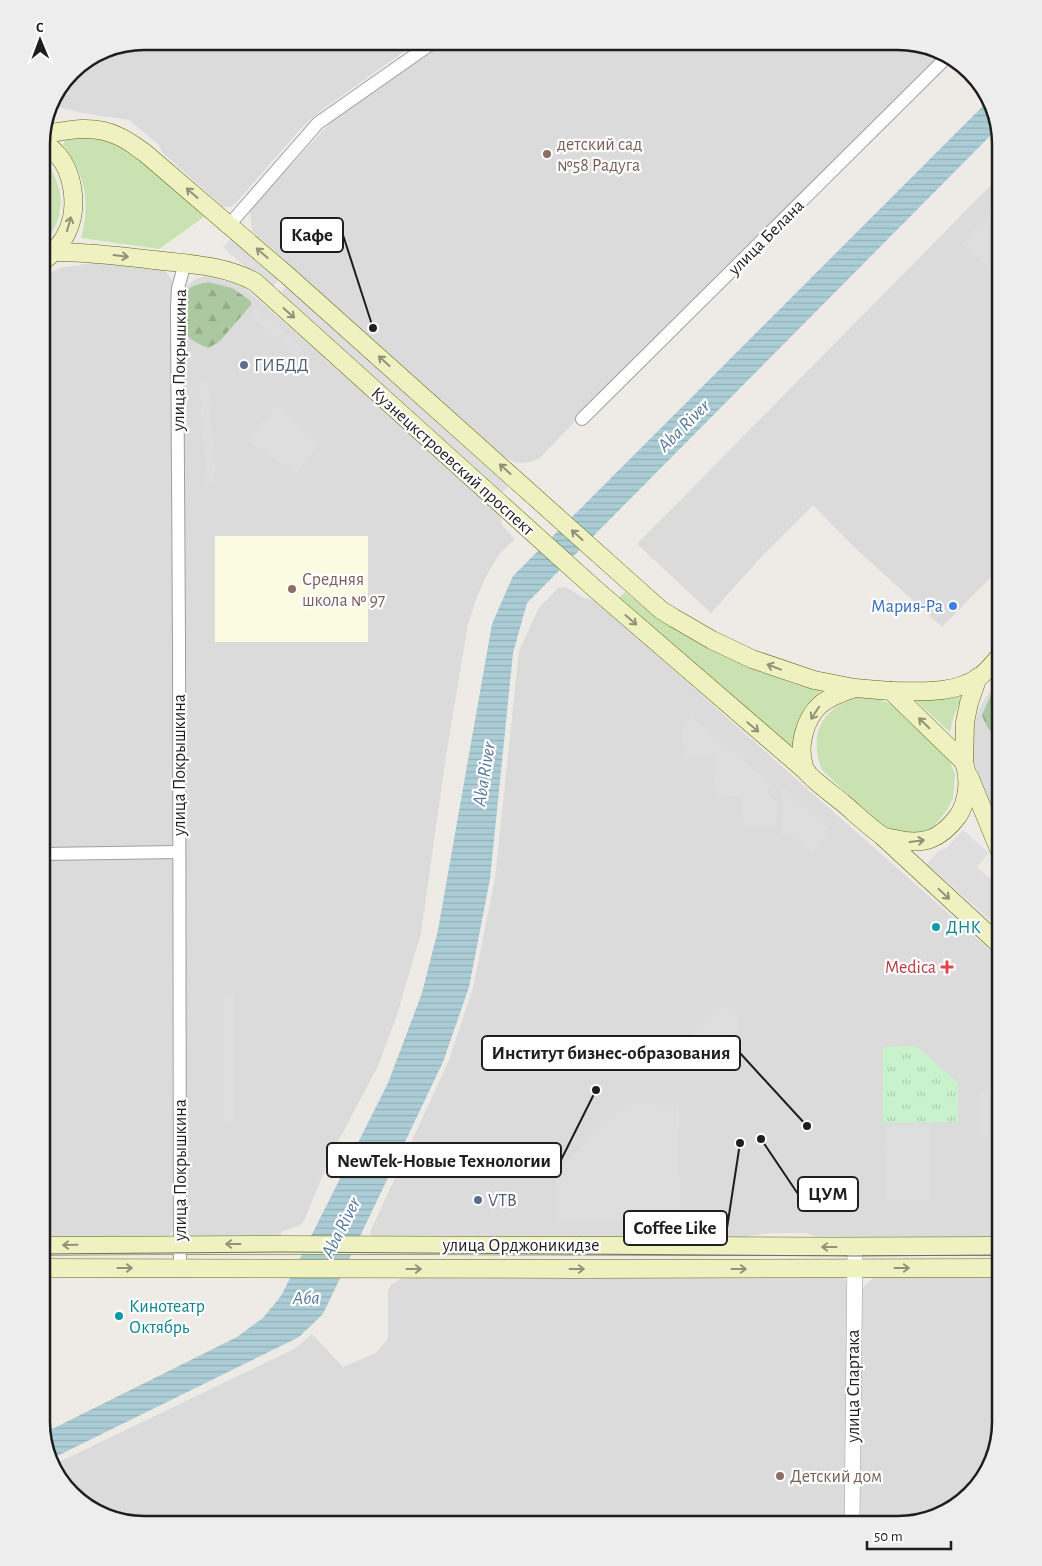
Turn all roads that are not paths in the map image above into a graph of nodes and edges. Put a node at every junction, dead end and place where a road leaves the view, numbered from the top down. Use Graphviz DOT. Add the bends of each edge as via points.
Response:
graph roads {
  1 [pos="423,50"];
  2 [pos="942,62"];
  3 [pos="51,134"];
  4 [pos="50,147"];
  5 [pos="229,225"];
  6 [pos="50,255"];
  7 [pos="50,258"];
  8 [pos="185,263"];
  9 [pos="582,419"];
  10 [pos="992,664"];
  11 [pos="978,677"];
  12 [pos="855,688"];
  13 [pos="890,691"];
  14 [pos="967,768"];
  15 [pos="807,772"];
  16 [pos="992,824"];
  17 [pos="883,836"];
  18 [pos="179,852"];
  19 [pos="50,854"];
  20 [pos="992,938"];
  21 [pos="180,1244"];
  22 [pos="50,1246"];
  23 [pos="992,1246"];
  24 [pos="855,1247"];
  25 [pos="50,1268"];
  26 [pos="180,1268"];
  27 [pos="855,1268"];
  28 [pos="992,1268"];
  29 [pos="852,1516"];
  1 -- 5 [label="street" via="318,123"];
  2 -- 9 [label="street, улица Белана"];
  5 -- 3 [label="main road, Кузнецкстроевский проспект, one-way" via="121,137 95,129"];
  6 -- 4 [label="main road, one-way" via="68,229 74,204 70,177"];
  12 -- 5 [label="main road, Кузнецкстроевский проспект, one-way" via="780,670 712,640 662,610"];
  7 -- 8 [label="main road, Кузнецкстроевский проспект, one-way" via="86,252"];
  8 -- 15 [label="main road, Кузнецкстроевский проспект, one-way" via="226,270 254,282 594,588"];
  8 -- 18 [label="street, улица Покрышкина" via="176,307"];
  10 -- 11 [label="main road"];
  11 -- 13 [label="main road" via="936,692"];
  11 -- 14 [label="main road" via="964,722"];
  12 -- 13 [label="main road"];
  12 -- 15 [label="main road, one-way" via="834,695 820,705 808,722 802,752"];
  14 -- 13 [label="main road, one-way"];
  14 -- 16 [label="main road"];
  17 -- 14 [label="main road, one-way" via="910,843 926,840 951,825 963,808"];
  15 -- 17 [label="main road"];
  17 -- 20 [label="main road, one-way"];
  18 -- 19 [label="street"];
  18 -- 21 [label="street, улица Покрышкина"];
  21 -- 22 [label="main road, улица Орджоникидзе, one-way"];
  24 -- 21 [label="main road, улица Орджоникидзе, one-way"];
  21 -- 26 [label="street, улица Покрышкина"];
  23 -- 24 [label="main road, улица Орджоникидзе"];
  24 -- 27 [label="street, улица Спартака"];
  25 -- 26 [label="main road, улица Орджоникидзе, one-way"];
  26 -- 27 [label="main road, улица Орджоникидзе, one-way"];
  27 -- 28 [label="main road, улица Орджоникидзе, one-way"];
  27 -- 29 [label="street, улица Спартака"];
}
